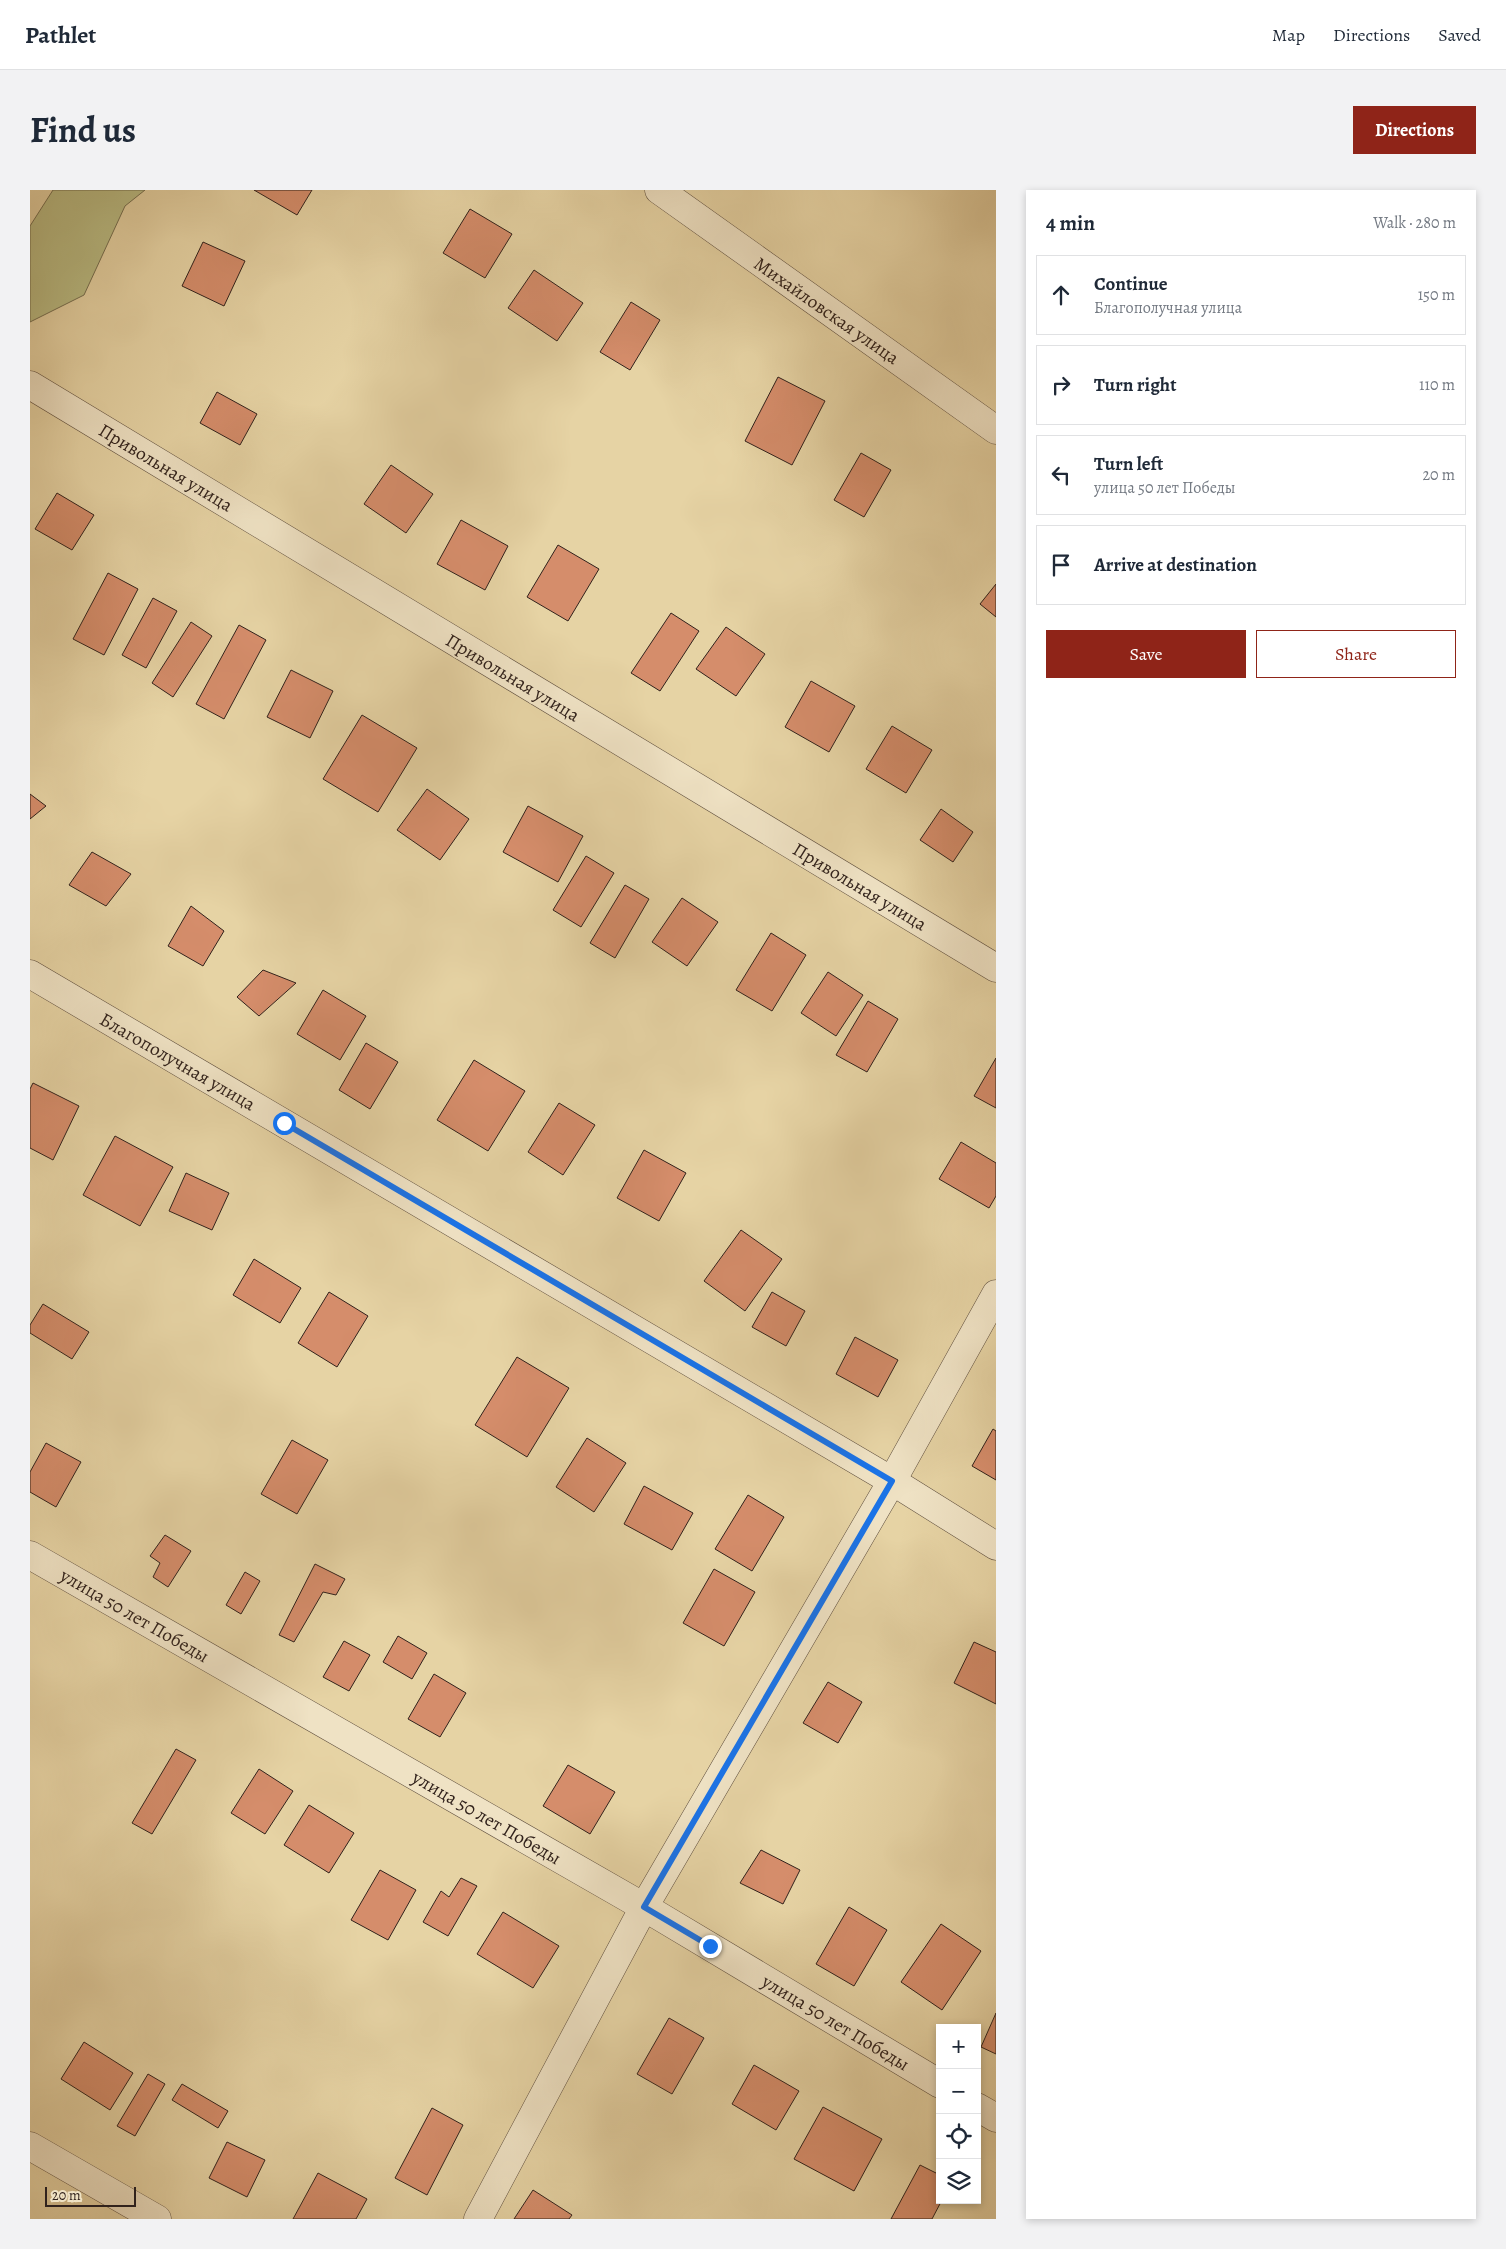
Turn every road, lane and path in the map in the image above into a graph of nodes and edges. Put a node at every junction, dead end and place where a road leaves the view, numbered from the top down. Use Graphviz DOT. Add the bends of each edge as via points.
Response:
graph roads {
  1 [pos="658,190"];
  2 [pos="30,385"];
  3 [pos="996,430"];
  4 [pos="996,968"];
  5 [pos="30,974"];
  6 [pos="996,1294"];
  7 [pos="892,1481"];
  8 [pos="996,1546"];
  9 [pos="30,1555"];
  10 [pos="644,1907"];
  11 [pos="936,2082"];
  12 [pos="981,2109"];
  13 [pos="996,2118"];
  14 [pos="30,2146"];
  15 [pos="157,2219"];
  16 [pos="478,2219"];
  1 -- 3 [label="street, Михайловская улица"];
  2 -- 4 [label="street, Привольная улица"];
  5 -- 7 [label="street, Благополучная улица"];
  6 -- 7 [label="street"];
  7 -- 8 [label="street, Благополучная улица"];
  7 -- 10 [label="street"];
  9 -- 10 [label="street, улица 50 лет Победы"];
  10 -- 11 [label="street, улица 50 лет Победы"];
  10 -- 16 [label="street"];
  12 -- 13 [label="street"];
  14 -- 15 [label="street"];
}
